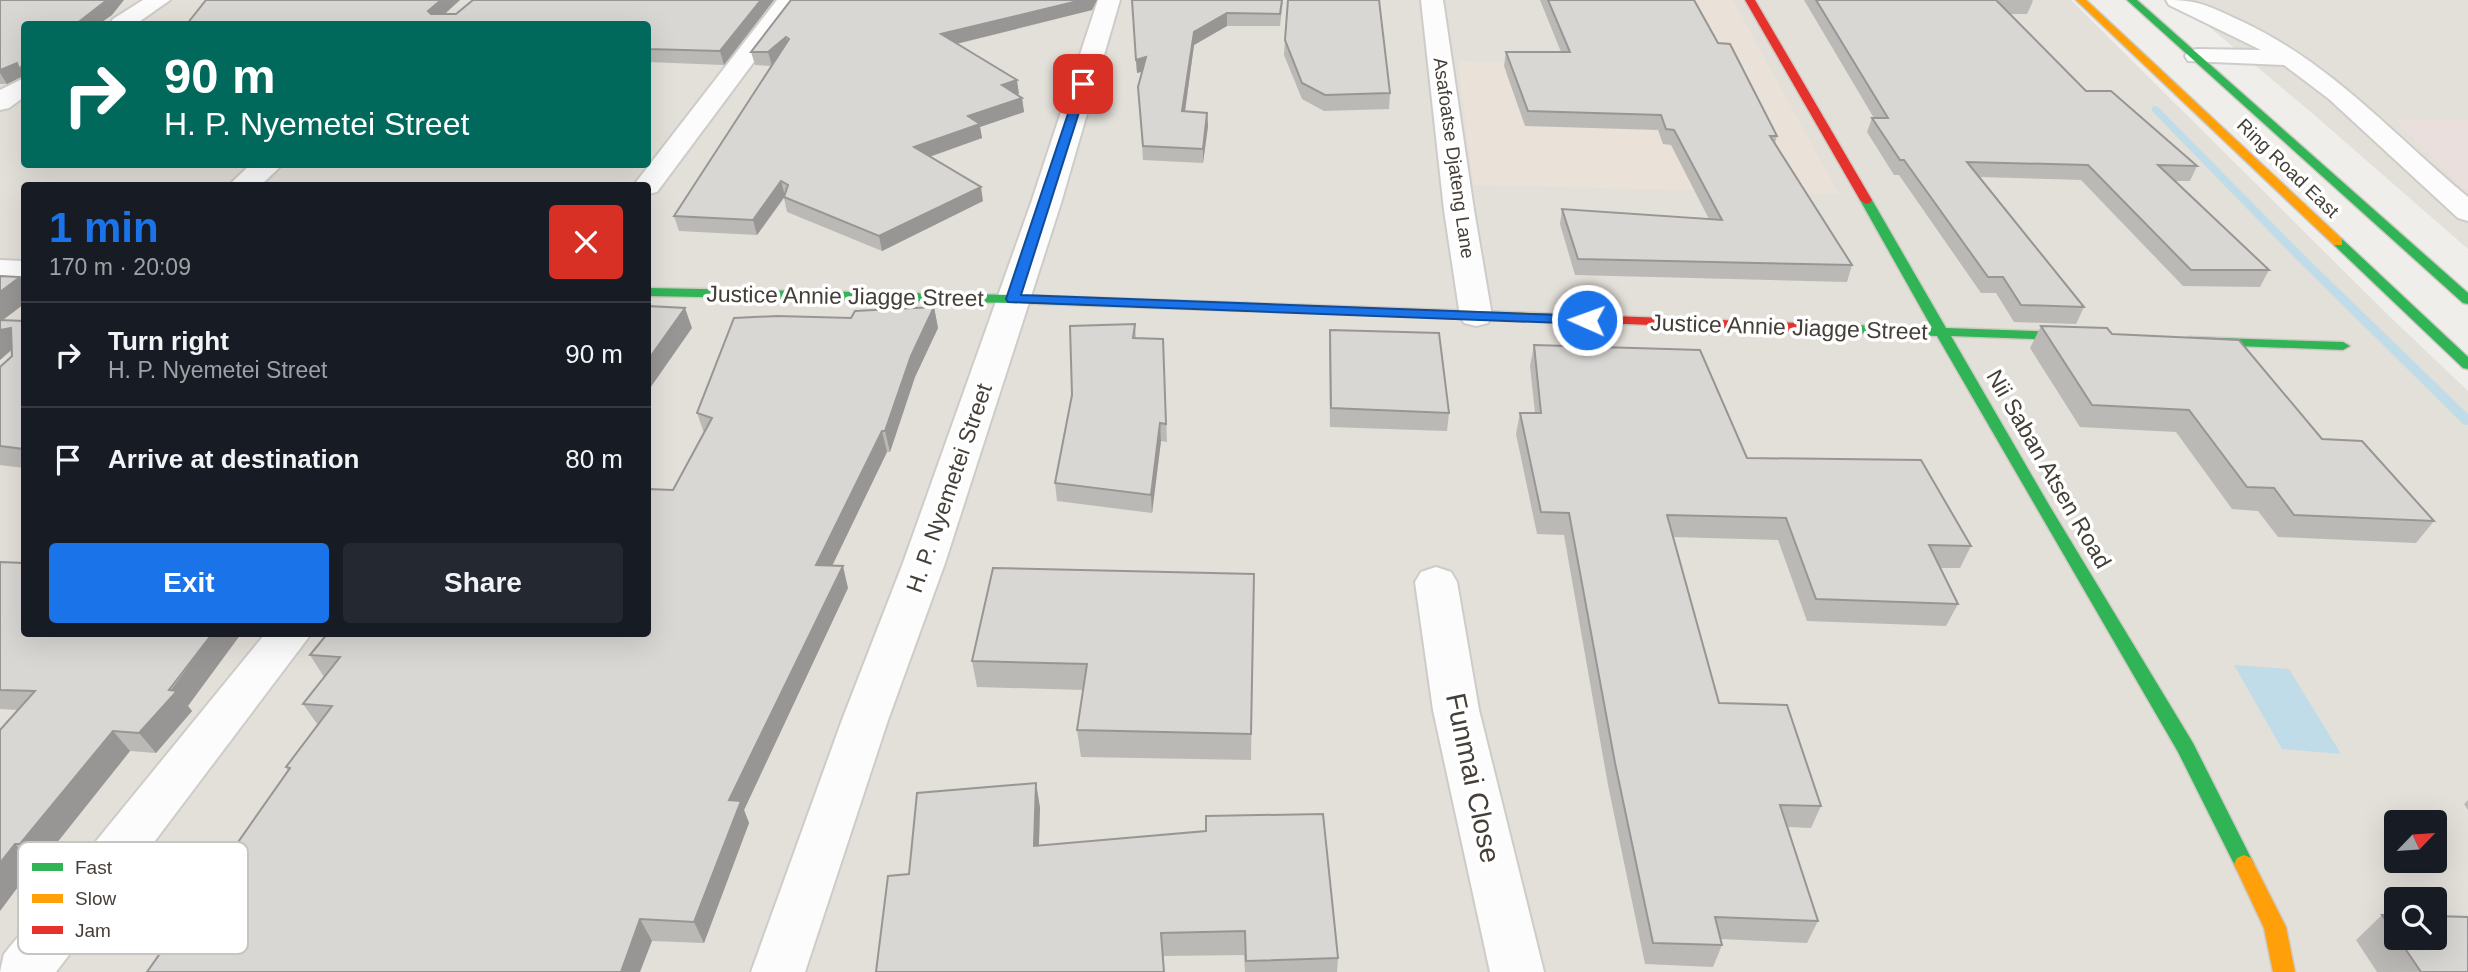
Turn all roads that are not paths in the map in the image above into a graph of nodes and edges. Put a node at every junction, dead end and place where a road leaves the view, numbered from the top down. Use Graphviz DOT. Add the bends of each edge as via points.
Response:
graph roads {
  1 [pos="159,0"];
  2 [pos="789,0"];
  3 [pos="1109,0"];
  4 [pos="1432,0"];
  5 [pos="1750,0"];
  6 [pos="2081,0"];
  7 [pos="2132,0"];
  8 [pos="2177,0"];
  9 [pos="126,21"];
  10 [pos="2197,56"];
  11 [pos="2292,58"];
  12 [pos="21,88"];
  13 [pos="0,102"];
  14 [pos="264,168"];
  15 [pos="247,182"];
  16 [pos="650,182"];
  17 [pos="2468,212"];
  18 [pos="0,269"];
  19 [pos="21,270"];
  20 [pos="651,292"];
  21 [pos="1013,299"];
  22 [pos="2468,300"];
  23 [pos="1476,316"];
  24 [pos="1944,333"];
  25 [pos="2109,338"];
  26 [pos="2178,340"];
  27 [pos="2343,346"];
  28 [pos="2468,365"];
  29 [pos="1436,582"];
  30 [pos="287,637"];
  31 [pos="125,842"];
  32 [pos="37,954"];
  33 [pos="23,972"];
  34 [pos="778,972"];
  35 [pos="1517,972"];
  36 [pos="2284,972"];
  1 -- 9 [label="street"];
  2 -- 16 [label="street"];
  3 -- 21 [label="street, H. P. Nyemetei Street"];
  4 -- 23 [label="street, Asafoatse Djateng Lane"];
  5 -- 24 [label="street, Nii Saban Atsen Road"];
  6 -- 28 [label="street, Ring Road East"];
  7 -- 10 [label="street, Ring Road East"];
  8 -- 11 [label="street"];
  10 -- 11 [label="street"];
  10 -- 22 [label="street, Ring Road East"];
  11 -- 17 [label="street" via="2383,132 2430,182"];
  12 -- 13 [label="street"];
  14 -- 15 [label="street"];
  18 -- 19 [label="street"];
  20 -- 21 [label="street, Justice Annie Jiagge Street"];
  21 -- 23 [label="street, Justice Annie Jiagge Street"];
  21 -- 34 [label="street, H. P. Nyemetei Street"];
  23 -- 24 [label="street, Justice Annie Jiagge Street"];
  24 -- 25 [label="street, Justice Annie Jiagge Street"];
  24 -- 36 [label="street, Nii Saban Atsen Road" via="2186,748 2275,927"];
  26 -- 27 [label="street"];
  29 -- 35 [label="street, Funmai Close" via="1456,710"];
  30 -- 31 [label="street"];
  32 -- 33 [label="street"];
}
